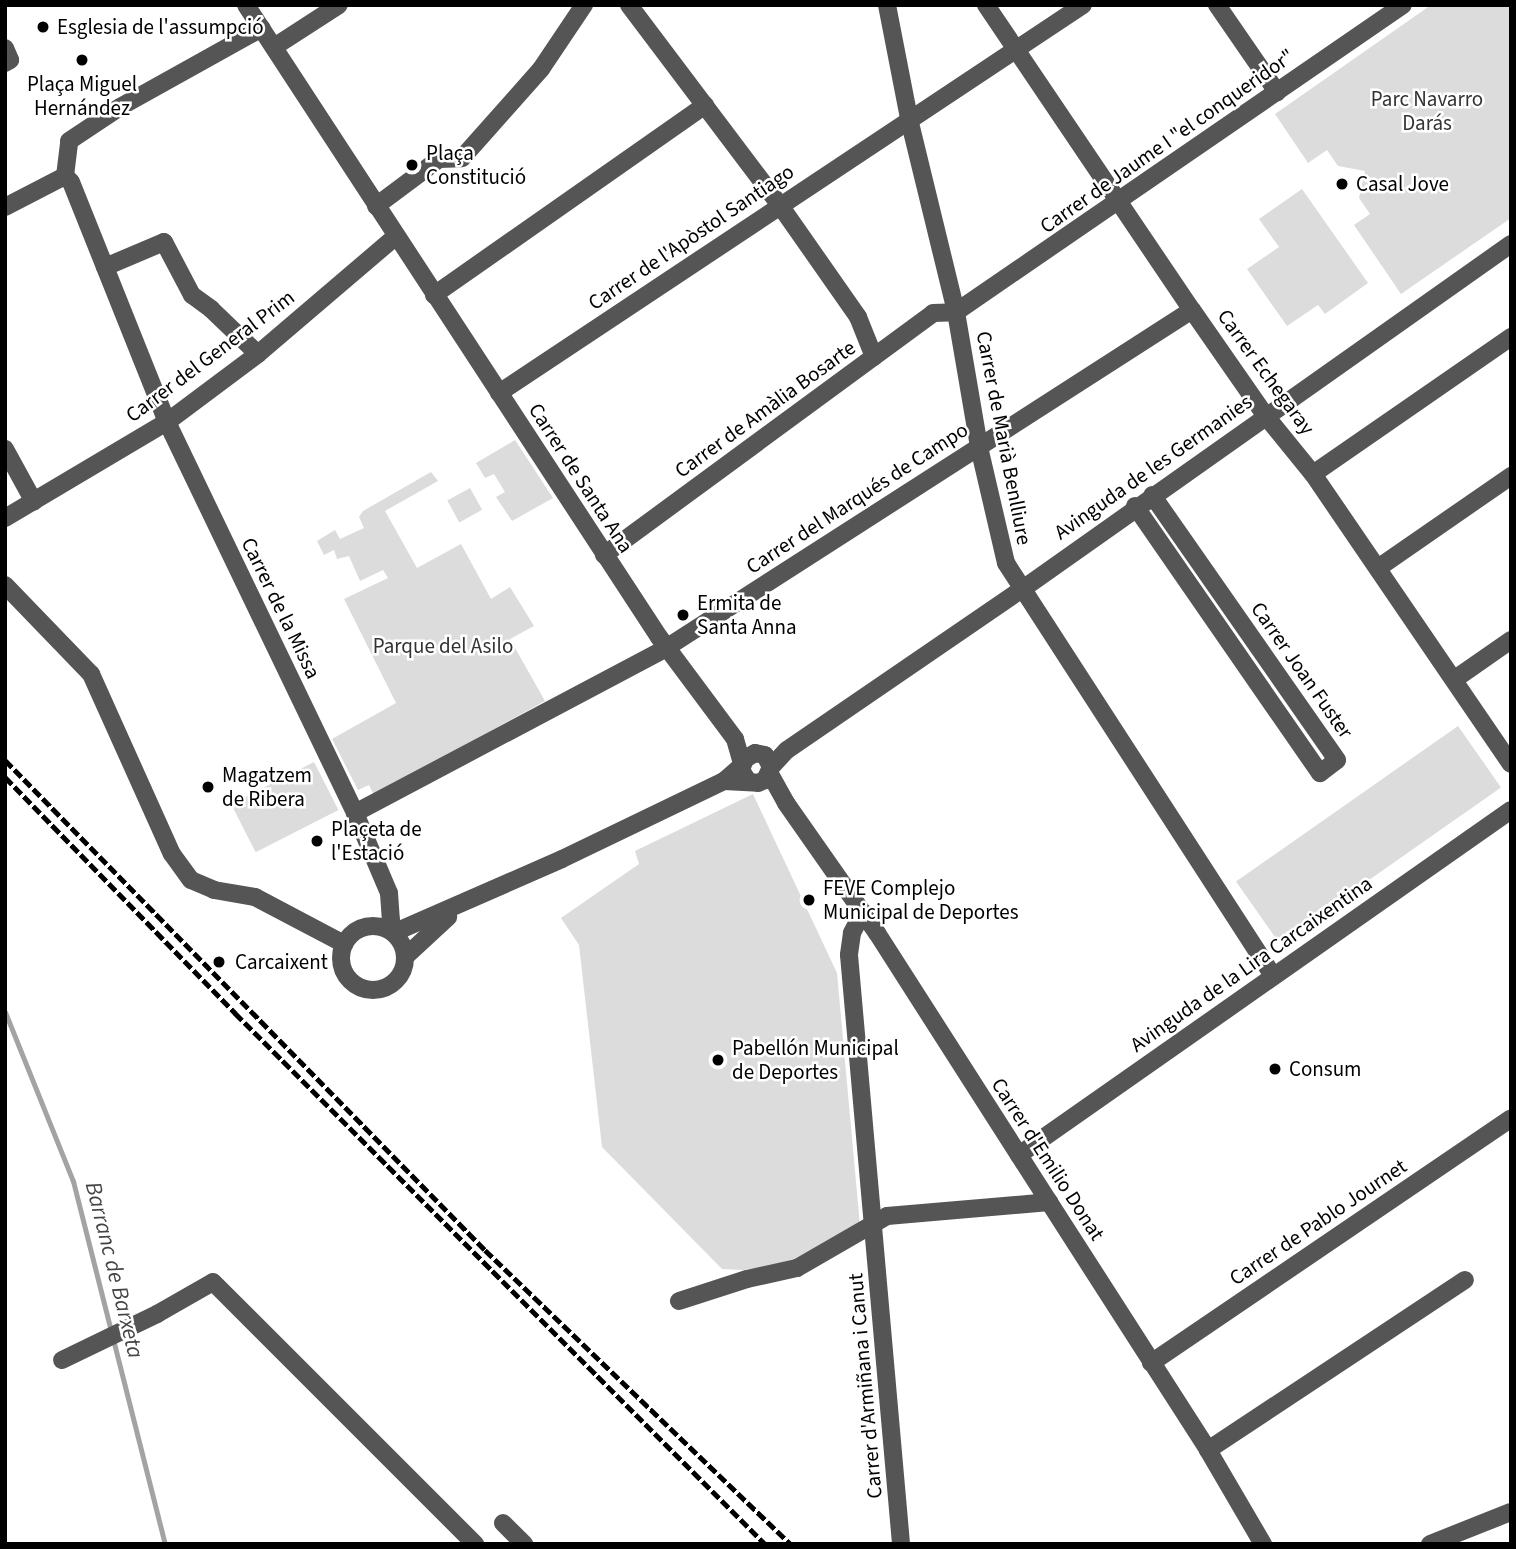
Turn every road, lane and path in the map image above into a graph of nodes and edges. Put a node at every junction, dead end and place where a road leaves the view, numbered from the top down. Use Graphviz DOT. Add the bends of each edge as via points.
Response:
graph roads {
  1 [pos="246,5"];
  2 [pos="339,5"];
  3 [pos="584,5"];
  4 [pos="629,5"];
  5 [pos="887,5"];
  6 [pos="986,5"];
  7 [pos="1083,5"];
  8 [pos="1217,5"];
  9 [pos="1403,5"];
  10 [pos="262,28"];
  11 [pos="274,47"];
  12 [pos="1016,51"];
  13 [pos="1278,92"];
  14 [pos="705,105"];
  15 [pos="911,122"];
  16 [pos="65,176"];
  17 [pos="1119,201"];
  18 [pos="779,204"];
  19 [pos="376,206"];
  20 [pos="5,207"];
  21 [pos="395,237"];
  22 [pos="1511,244"];
  23 [pos="105,267"];
  24 [pos="434,295"];
  25 [pos="1192,310"];
  26 [pos="956,312"];
  27 [pos="1511,337"];
  28 [pos="258,354"];
  29 [pos="874,357"];
  30 [pos="499,393"];
  31 [pos="1265,415"];
  32 [pos="167,422"];
  33 [pos="979,447"];
  34 [pos="5,449"];
  35 [pos="1313,474"];
  36 [pos="1511,476"];
  37 [pos="1152,495"];
  38 [pos="34,502"];
  39 [pos="1135,506"];
  40 [pos="5,518"];
  41 [pos="604,555"];
  42 [pos="1378,568"];
  43 [pos="5,585"];
  44 [pos="1024,588"];
  45 [pos="1511,640"];
  46 [pos="666,648"];
  47 [pos="1455,679"];
  48 [pos="1511,764"];
  49 [pos="756,768"];
  50 [pos="1511,810"];
  51 [pos="355,813"];
  52 [pos="474,900"];
  53 [pos="863,912"];
  54 [pos="391,931"];
  55 [pos="344,944"];
  56 [pos="405,957"];
  57 [pos="1273,976"];
  58 [pos="1511,1118"];
  59 [pos="1019,1156"];
  60 [pos="1049,1202"];
  61 [pos="874,1225"];
  62 [pos="1465,1280"];
  63 [pos="679,1301"];
  64 [pos="62,1360"];
  65 [pos="1151,1363"];
  66 [pos="1208,1450"];
  67 [pos="1511,1512"];
  68 [pos="503,1523"];
  69 [pos="475,1544"];
  70 [pos="524,1544"];
  71 [pos="901,1544"];
  72 [pos="1263,1544"];
  73 [pos="1430,1544"];
  1 -- 10 [label="street, Carrer de Santa Ana"];
  2 -- 11 [label="street"];
  3 -- 19 [label="street" via="541,69 462,158 439,159"];
  4 -- 14 [label="street"];
  5 -- 15 [label="street, Carrer de Marià Benlliure"];
  6 -- 12 [label="street, Carrer Echegaray"];
  7 -- 12 [label="street, Carrer de l'Apòstol Santiago"];
  8 -- 13 [label="street"];
  9 -- 13 [label="street, Carrer de Jaume I \"el conqueridor\""];
  10 -- 11 [label="street, Carrer de Santa Ana"];
  10 -- 16 [label="street" via="120,107 69,141"];
  11 -- 19 [label="street, Carrer de Santa Ana"];
  12 -- 15 [label="street, Carrer de l'Apòstol Santiago"];
  12 -- 17 [label="street, Carrer Echegaray"];
  13 -- 17 [label="street, Carrer de Jaume I \"el conqueridor\""];
  14 -- 18 [label="street"];
  14 -- 24 [label="street"];
  15 -- 18 [label="street, Carrer de l'Apòstol Santiago"];
  15 -- 26 [label="street, Carrer de Marià Benlliure"];
  16 -- 20 [label="street"];
  16 -- 23 [label="street, Carrer de la Missa"];
  17 -- 25 [label="street, Carrer Echegaray"];
  17 -- 26 [label="street, Carrer de Jaume I \"el conqueridor\""];
  18 -- 29 [label="street" via="858,317"];
  18 -- 30 [label="street, Carrer de l'Apòstol Santiago"];
  19 -- 21 [label="street, Carrer de Santa Ana"];
  21 -- 24 [label="street, Carrer de Santa Ana"];
  21 -- 28 [label="street, Carrer del General Prim"];
  22 -- 31 [label="street, Avinguda de les Germanies"];
  23 -- 28 [label="street" via="164,242 192,295"];
  23 -- 32 [label="street, Carrer de la Missa"];
  24 -- 30 [label="street, Carrer de Santa Ana"];
  25 -- 31 [label="street, Carrer Echegaray"];
  25 -- 33 [label="street, Carrer del Marqués de Campo"];
  26 -- 29 [label="street, Carrer de Amàlia Bosarte" via="933,313"];
  26 -- 33 [label="street, Carrer de Marià Benlliure"];
  27 -- 35 [label="street"];
  28 -- 32 [label="street, Carrer del General Prim"];
  29 -- 41 [label="street, Carrer de Amàlia Bosarte"];
  30 -- 41 [label="street, Carrer de Santa Ana"];
  31 -- 35 [label="street, Carrer Echegaray"];
  31 -- 37 [label="street, Avinguda de les Germanies"];
  32 -- 38 [label="street, Carrer del General Prim"];
  32 -- 51 [label="street, Carrer de la Missa"];
  33 -- 44 [label="street, Carrer de Marià Benlliure" via="1006,562"];
  33 -- 46 [label="street, Carrer del Marqués de Campo"];
  34 -- 38 [label="street"];
  35 -- 42 [label="street, Carrer Echegaray"];
  36 -- 42 [label="street"];
  37 -- 39 [label="street, Avinguda de les Germanies"];
  37 -- 39 [label="street, Carrer Joan Fuster" via="1337,760 1320,773"];
  38 -- 40 [label="street, Carrer del General Prim"];
  39 -- 44 [label="street, Avinguda de les Germanies"];
  41 -- 46 [label="street, Carrer de Santa Ana"];
  42 -- 47 [label="street, Carrer Echegaray"];
  43 -- 55 [label="street" via="91,674 179,867 203,887 255,897"];
  44 -- 49 [label="street, Avinguda de les Germanies"];
  44 -- 57 [label="street, Carrer de Marià Benlliure"];
  45 -- 47 [label="street"];
  46 -- 49 [label="street, Carrer de Santa Ana"];
  46 -- 51 [label="street, Carrer del Marqués de Campo"];
  47 -- 48 [label="street, Carrer Echegaray"];
  49 -- 52 [label="street"];
  49 -- 53 [label="street, Carrer d'Emilio Donat"];
  50 -- 57 [label="street, Avinguda de la Lira Carcaixentina"];
  51 -- 54 [label="street, Carrer de la Missa" via="389,893"];
  52 -- 54 [label="street"];
  52 -- 56 [label="street" via="444,920"];
  53 -- 59 [label="street, Carrer d'Emilio Donat"];
  53 -- 61 [label="street, Carrer d'Armiñana i Canut" via="852,933 849,955"];
  54 -- 55 [label="street" via="379,926 359,930"];
  54 -- 56 [label="street" via="400,939"];
  55 -- 56 [label="street" via="345,973 369,990 391,985 399,978"];
  57 -- 59 [label="street, Avinguda de la Lira Carcaixentina"];
  58 -- 65 [label="street, Carrer de Pablo Journet"];
  59 -- 60 [label="street, Carrer d'Emilio Donat"];
  60 -- 61 [label="street, Carrer d'Armiñana i Canut" via="887,1216"];
  60 -- 65 [label="street, Carrer d'Emilio Donat"];
  61 -- 63 [label="street, Carrer d'Armiñana i Canut" via="797,1268"];
  61 -- 71 [label="street, Carrer d'Armiñana i Canut"];
  62 -- 66 [label="street"];
  64 -- 69 [label="street" via="214,1282"];
  65 -- 66 [label="street, Carrer d'Emilio Donat"];
  66 -- 72 [label="street, Carrer d'Emilio Donat"];
  67 -- 73 [label="street"];
  68 -- 70 [label="street"];
}
